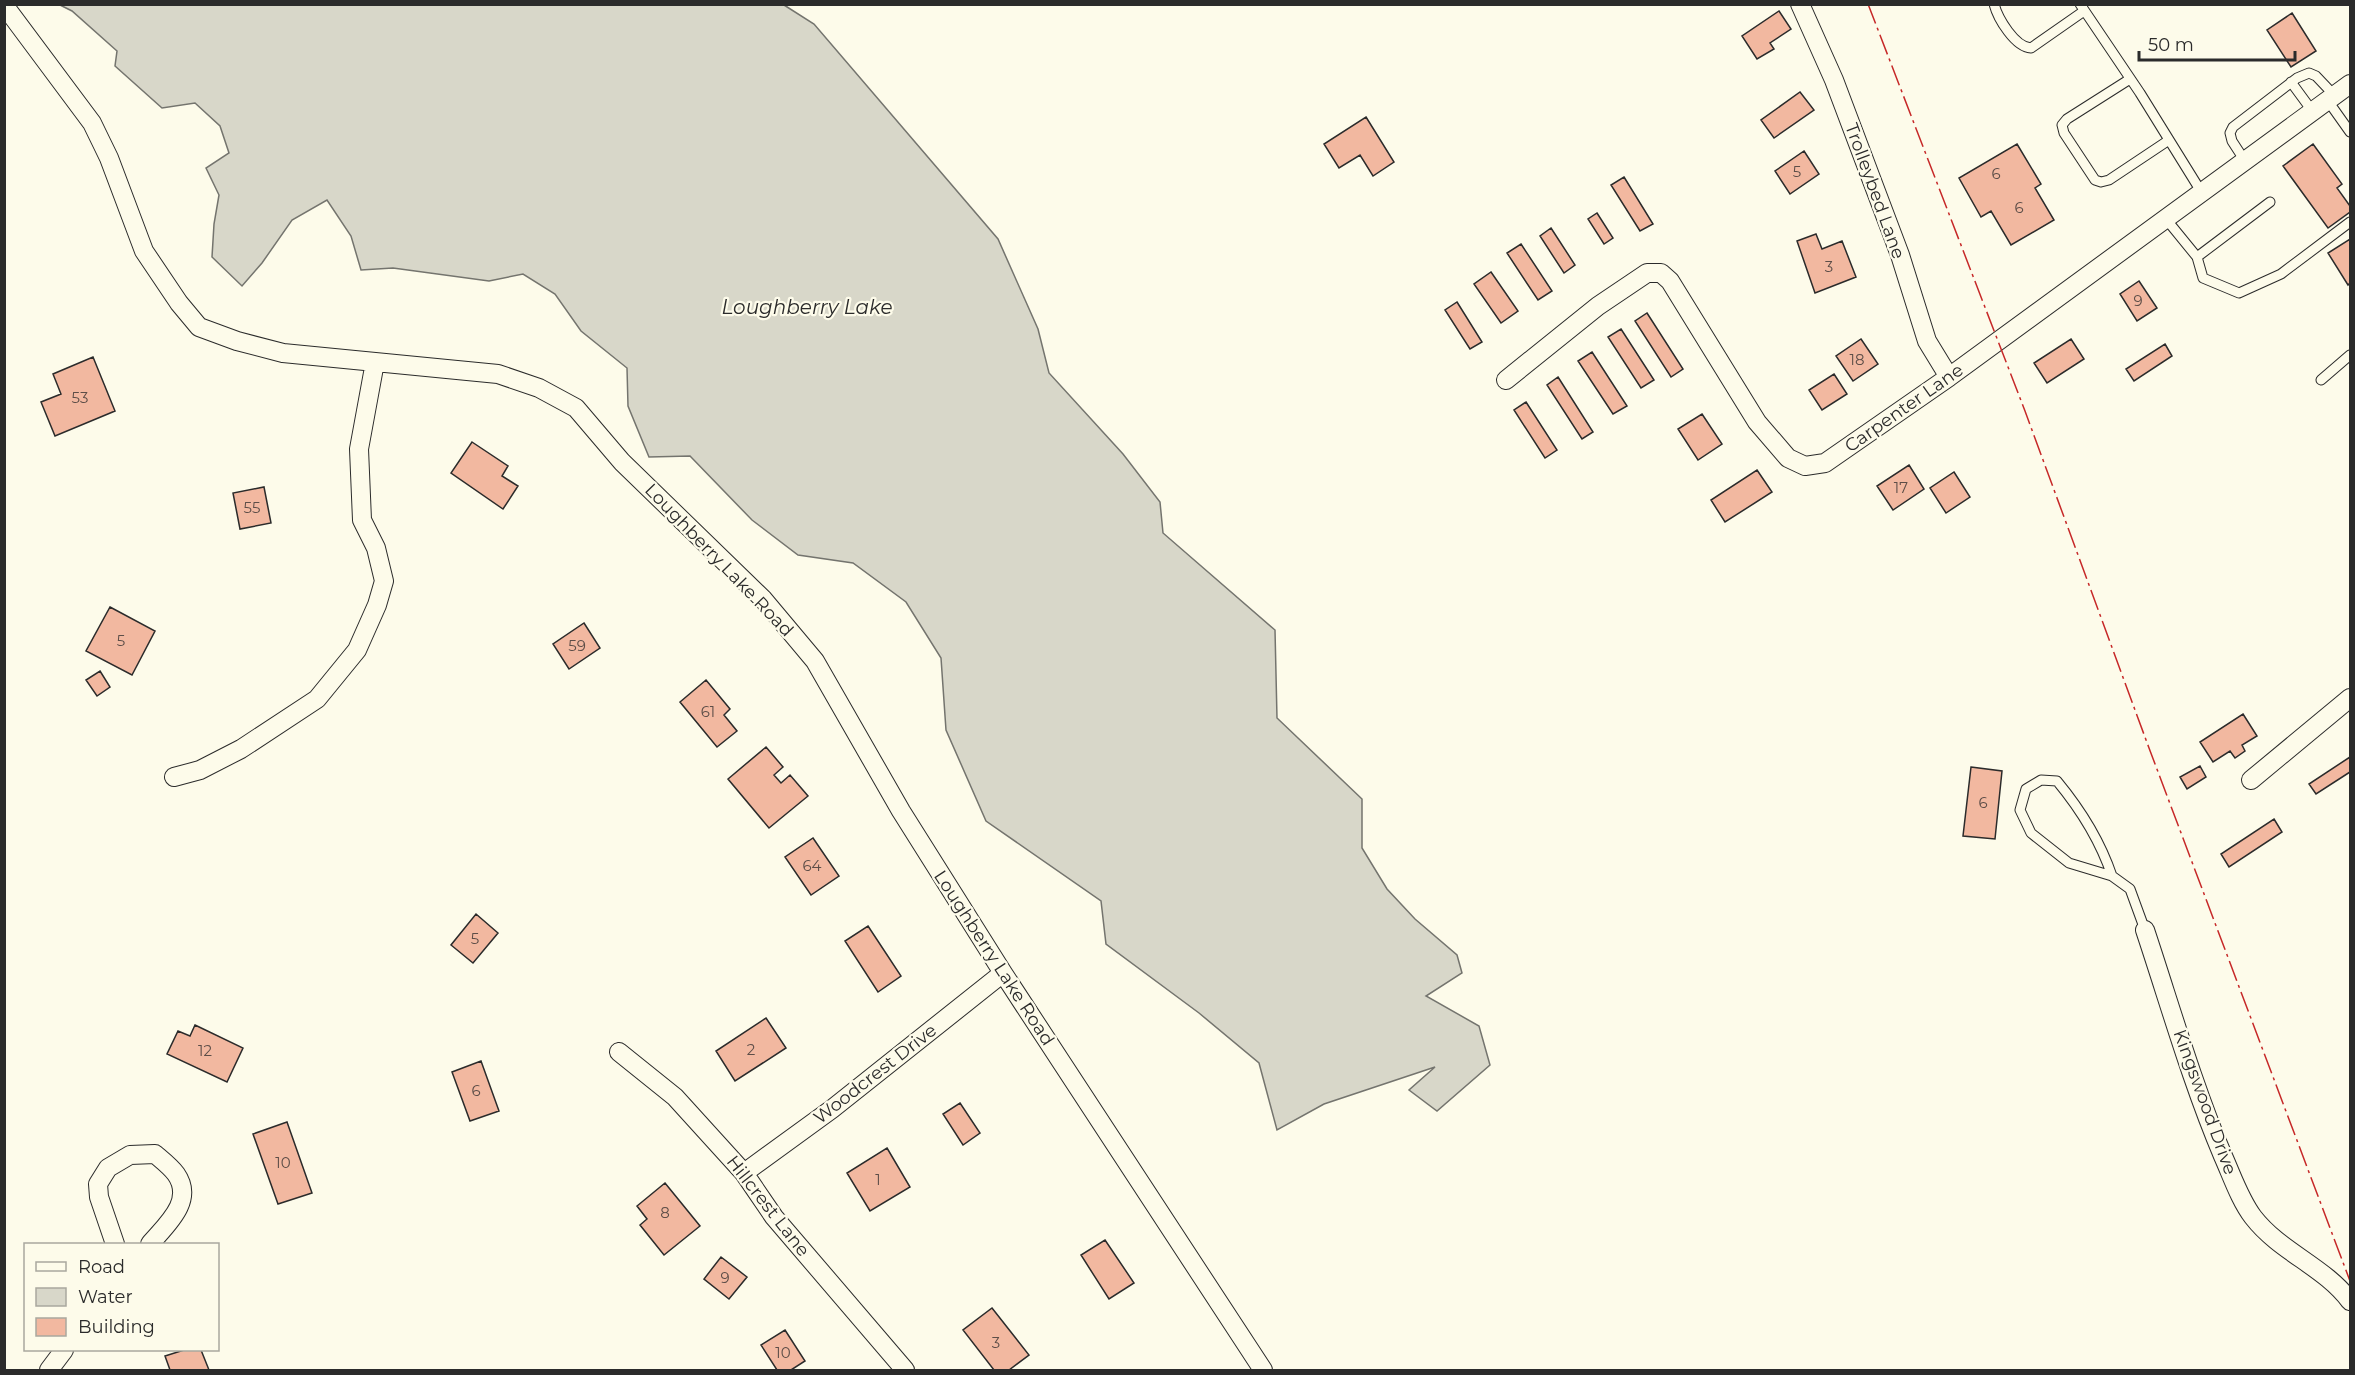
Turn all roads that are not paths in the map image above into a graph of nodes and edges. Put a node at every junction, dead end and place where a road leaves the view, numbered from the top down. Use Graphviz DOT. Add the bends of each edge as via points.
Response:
graph roads {
  1 [pos="1800,4"];
  2 [pos="1994,4"];
  3 [pos="4,5"];
  4 [pos="2082,8"];
  5 [pos="2130,79"];
  6 [pos="2291,82"];
  7 [pos="2350,84"];
  8 [pos="2331,98"];
  9 [pos="2313,112"];
  10 [pos="2350,132"];
  11 [pos="2169,140"];
  12 [pos="2245,161"];
  13 [pos="2202,193"];
  14 [pos="2270,202"];
  15 [pos="2166,219"];
  16 [pos="2350,222"];
  17 [pos="2197,257"];
  18 [pos="2350,355"];
  19 [pos="375,362"];
  20 [pos="1949,377"];
  21 [pos="1506,380"];
  22 [pos="2321,380"];
  23 [pos="2350,698"];
  24 [pos="174,777"];
  25 [pos="2251,780"];
  26 [pos="2112,876"];
  27 [pos="2145,930"];
  28 [pos="1003,973"];
  29 [pos="620,1052"];
  30 [pos="744,1173"];
  31 [pos="114,1243"];
  32 [pos="152,1243"];
  33 [pos="2350,1301"];
  34 [pos="63,1351"];
  35 [pos="49,1371"];
  36 [pos="905,1371"];
  37 [pos="1263,1371"];
  1 -- 20 [label="street, Trolleybed Lane" via="1834,80 1900,255 1927,341"];
  2 -- 4 [label="lane" via="2016,43 2023,48 2031,48"];
  3 -- 19 [label="street, Loughberry Lake Road" via="92,123 144,251 199,327 282,353"];
  4 -- 5 [label="lane"];
  5 -- 11 [label="lane"];
  5 -- 11 [label="lane" via="2067,119 2062,125 2064,133 2095,180 2101,182"];
  6 -- 8 [label="lane" via="2309,73 2316,76"];
  6 -- 9 [label="lane"];
  6 -- 12 [label="lane" via="2233,127 2232,141"];
  7 -- 8 [label="street, Carpenter Lane"];
  8 -- 9 [label="street, Carpenter Lane"];
  8 -- 10 [label="lane"];
  9 -- 12 [label="street, Carpenter Lane"];
  11 -- 13 [label="lane"];
  12 -- 13 [label="street, Carpenter Lane"];
  13 -- 15 [label="street, Carpenter Lane"];
  14 -- 17 [label="lane"];
  15 -- 17 [label="lane"];
  15 -- 20 [label="street, Carpenter Lane"];
  16 -- 17 [label="lane" via="2281,274 2239,293 2203,278"];
  18 -- 22 [label="lane"];
  19 -- 24 [label="street" via="359,449 362,520 376,548 384,580 357,650 309,705 241,749 200,770"];
  19 -- 28 [label="street, Loughberry Lake Road" via="498,374 539,388 576,408 622,462 763,599 815,661 901,811"];
  20 -- 21 [label="street, Carpenter Lane" via="1825,463 1805,465 1788,458 1757,422 1670,281 1661,273 1647,273 1598,306"];
  23 -- 25 [label="street"];
  26 -- 26 [label="lane" via="2069,863 2031,833 2020,810 2026,789 2042,780 2057,781 2080,808 2105,853"];
  26 -- 27 [label="lane" via="2130,890"];
  27 -- 33 [label="street, Kingswood Drive" via="2211,1126 2252,1217"];
  28 -- 30 [label="street, Woodcrest Drive"];
  28 -- 37 [label="street, Loughberry Lake Road"];
  29 -- 30 [label="street, Hillcrest Lane" via="675,1097"];
  30 -- 36 [label="street, Hillcrest Lane" via="774,1216"];
  31 -- 32 [label="street" via="98,1184 108,1168 130,1155 155,1154 177,1175 183,1196 179,1210"];
  34 -- 35 [label="street"];
}
